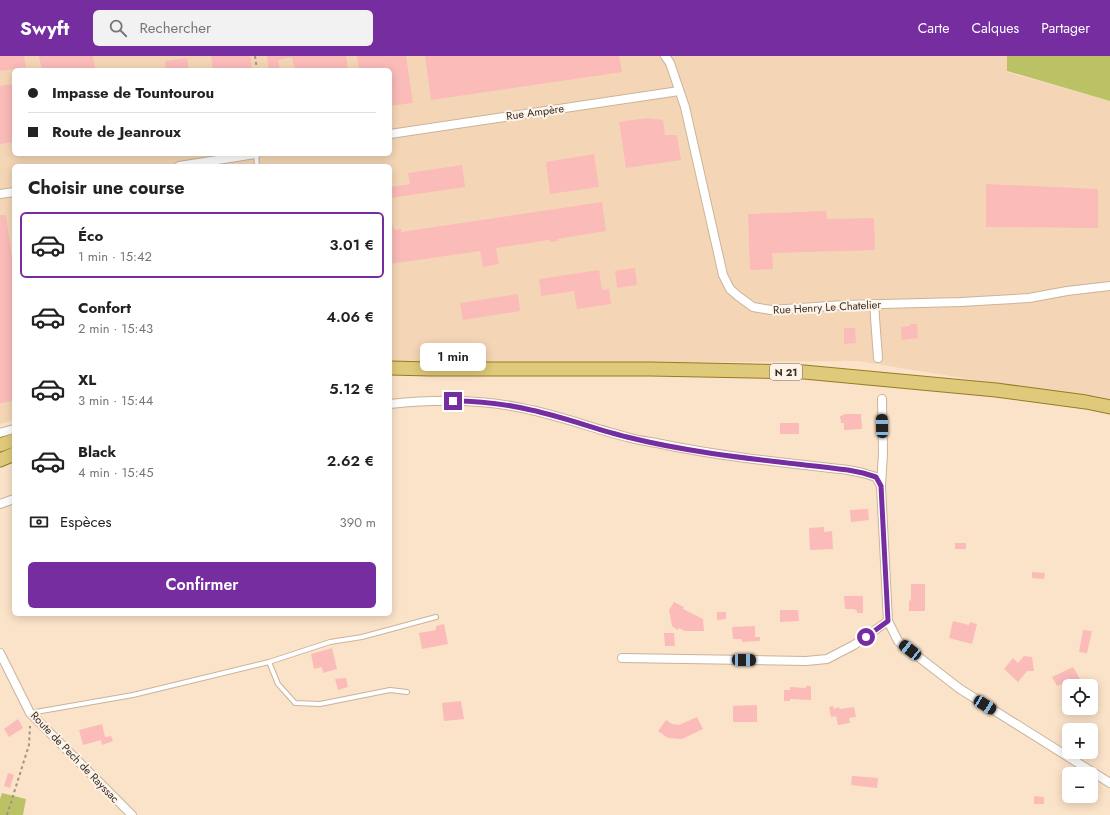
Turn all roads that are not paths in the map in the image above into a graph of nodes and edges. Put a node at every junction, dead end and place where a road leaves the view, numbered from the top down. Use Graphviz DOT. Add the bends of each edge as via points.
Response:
graph roads {
  1 [pos="665,56"];
  2 [pos="679,91"];
  3 [pos="392,134"];
  4 [pos="243,156"];
  5 [pos="193,164"];
  6 [pos="12,192"];
  7 [pos="0,194"];
  8 [pos="1110,286"];
  9 [pos="874,304"];
  10 [pos="878,358"];
  11 [pos="392,368"];
  12 [pos="430,369"];
  13 [pos="392,374"];
  14 [pos="882,399"];
  15 [pos="392,404"];
  16 [pos="1110,407"];
  17 [pos="12,430"];
  18 [pos="0,433"];
  19 [pos="12,441"];
  20 [pos="0,445"];
  21 [pos="12,455"];
  22 [pos="0,460"];
  23 [pos="881,486"];
  24 [pos="12,500"];
  25 [pos="0,504"];
  26 [pos="436,617"];
  27 [pos="888,621"];
  28 [pos="0,653"];
  29 [pos="622,658"];
  30 [pos="269,662"];
  31 [pos="407,692"];
  32 [pos="30,713"];
  33 [pos="1110,783"];
  34 [pos="132,815"];
  1 -- 2 [label="street, Rue Henry Le Chatelier" via="670,63"];
  2 -- 3 [label="street, Rue Ampère"];
  2 -- 9 [label="street, Rue Henry Le Chatelier" via="685,107 723,275 730,289 753,306 771,310"];
  4 -- 5 [label="street"];
  6 -- 7 [label="street"];
  8 -- 9 [label="street, Rue Henry Le Chatelier" via="1029,298"];
  9 -- 10 [label="street"];
  11 -- 12 [label="main road, N 21"];
  12 -- 13 [label="main road, N 21"];
  12 -- 16 [label="main road, N 21" via="804,372 996,390"];
  14 -- 23 [label="street"];
  15 -- 23 [label="street" via="467,401 524,408 627,437 676,447 863,473 876,477"];
  17 -- 18 [label="street"];
  19 -- 20 [label="main road"];
  21 -- 22 [label="main road"];
  23 -- 27 [label="street"];
  24 -- 25 [label="street"];
  26 -- 30 [label="lane" via="362,637 330,642"];
  27 -- 29 [label="street" via="854,645 827,659 806,661"];
  27 -- 33 [label="street" via="898,641 960,689"];
  28 -- 32 [label="street, Route de Pech de Rayssac"];
  30 -- 31 [label="lane" via="278,684 295,703 320,704 390,690"];
  30 -- 32 [label="lane" via="133,695"];
  32 -- 34 [label="street, Route de Pech de Rayssac"];
}
